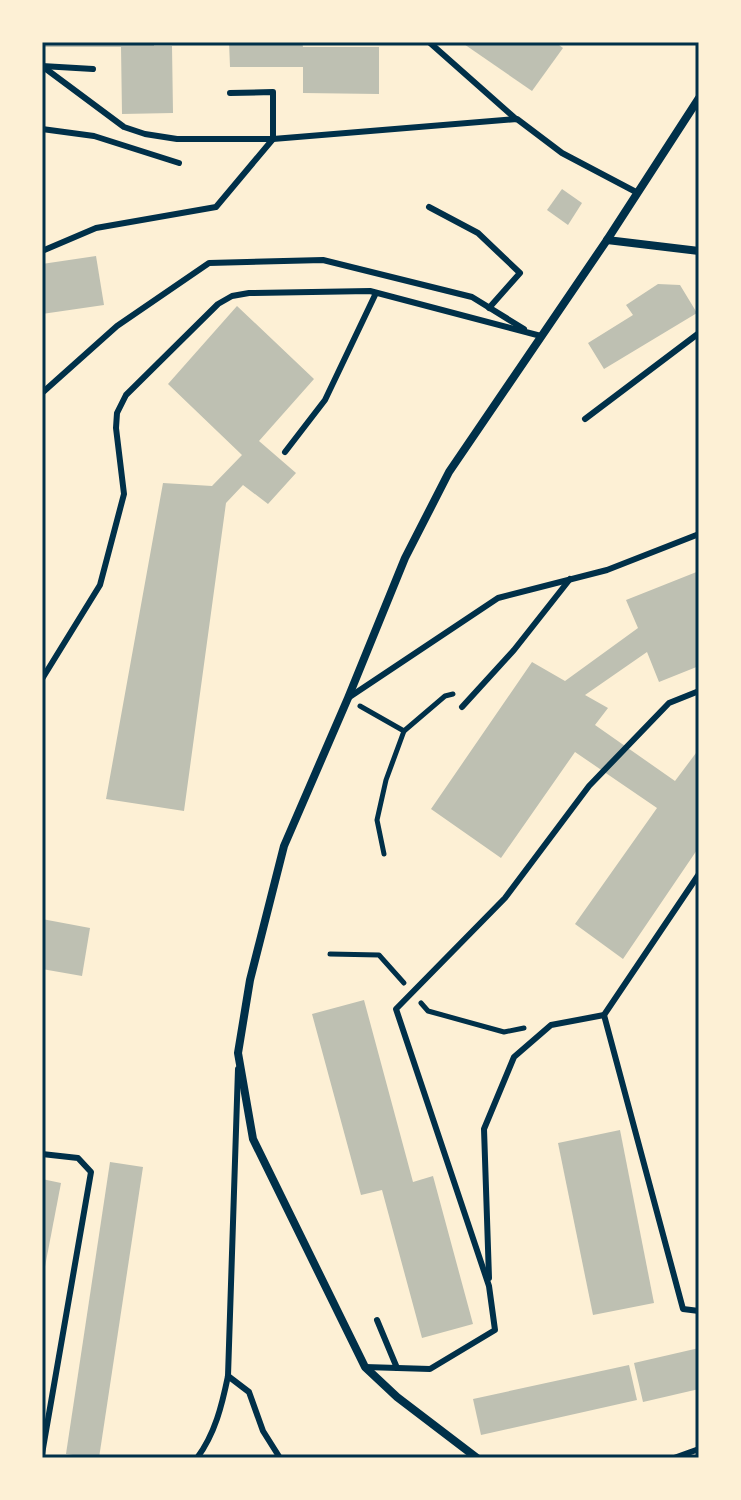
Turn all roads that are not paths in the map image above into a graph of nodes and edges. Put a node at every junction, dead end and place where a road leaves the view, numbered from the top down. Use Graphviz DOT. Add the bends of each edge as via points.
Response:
graph roads {
  1 [pos="429,42"];
  2 [pos="93,69"];
  3 [pos="230,93"];
  4 [pos="699,98"];
  5 [pos="517,119"];
  6 [pos="42,129"];
  7 [pos="273,139"];
  8 [pos="179,163"];
  9 [pos="636,192"];
  10 [pos="429,207"];
  11 [pos="607,240"];
  12 [pos="42,251"];
  13 [pos="699,251"];
  14 [pos="376,293"];
  15 [pos="489,308"];
  16 [pos="530,333"];
  17 [pos="699,333"];
  18 [pos="541,336"];
  19 [pos="42,393"];
  20 [pos="585,419"];
  21 [pos="285,452"];
  22 [pos="699,534"];
  23 [pos="570,579"];
  24 [pos="42,679"];
  25 [pos="699,691"];
  26 [pos="348,698"];
  27 [pos="462,707"];
  28 [pos="699,874"];
  29 [pos="604,1015"];
  30 [pos="238,1053"];
  31 [pos="42,1154"];
  32 [pos="489,1286"];
  33 [pos="699,1311"];
  34 [pos="377,1320"];
  35 [pos="365,1367"];
  36 [pos="397,1368"];
  37 [pos="228,1376"];
  38 [pos="699,1449"];
  39 [pos="42,1454"];
  40 [pos="197,1458"];
  41 [pos="280,1458"];
  42 [pos="477,1458"];
  43 [pos="674,1458"];
  1 -- 5 [label="lane"];
  2 -- 7 [label="lane" via="42,66 134,131 177,139"];
  3 -- 7 [label="lane" via="273,92"];
  4 -- 9 [label="street"];
  5 -- 7 [label="lane"];
  5 -- 9 [label="lane" via="562,153"];
  6 -- 8 [label="lane" via="94,136"];
  7 -- 12 [label="lane" via="216,207 96,228"];
  9 -- 11 [label="street"];
  10 -- 15 [label="lane" via="478,233 520,273"];
  11 -- 13 [label="street"];
  11 -- 18 [label="street"];
  14 -- 16 [label="lane"];
  14 -- 21 [label="lane" via="325,400"];
  14 -- 24 [label="lane" via="232,296 126,395 116,428 124,494 100,585"];
  15 -- 16 [label="lane"];
  15 -- 19 [label="lane" via="472,297 323,260 209,263 117,326"];
  16 -- 18 [label="lane"];
  17 -- 20 [label="lane"];
  18 -- 26 [label="street" via="449,472 405,558"];
  22 -- 23 [label="lane"];
  23 -- 26 [label="lane" via="498,598"];
  23 -- 27 [label="lane"];
  25 -- 32 [label="lane" via="669,703 589,786 505,898 396,1009"];
  26 -- 30 [label="street" via="284,846 250,980"];
  28 -- 29 [label="lane"];
  29 -- 32 [label="lane" via="551,1025 514,1057 484,1129"];
  29 -- 33 [label="lane" via="683,1309"];
  30 -- 35 [label="street" via="253,1139"];
  30 -- 37 [label="lane"];
  31 -- 39 [label="lane" via="78,1158 91,1172"];
  32 -- 36 [label="lane" via="495,1330 430,1369"];
  34 -- 36 [label="lane"];
  35 -- 36 [label="lane"];
  35 -- 42 [label="street"];
  37 -- 40 [label="lane" via="222,1407"];
  37 -- 41 [label="lane" via="249,1392"];
  38 -- 43 [label="lane"];
}
